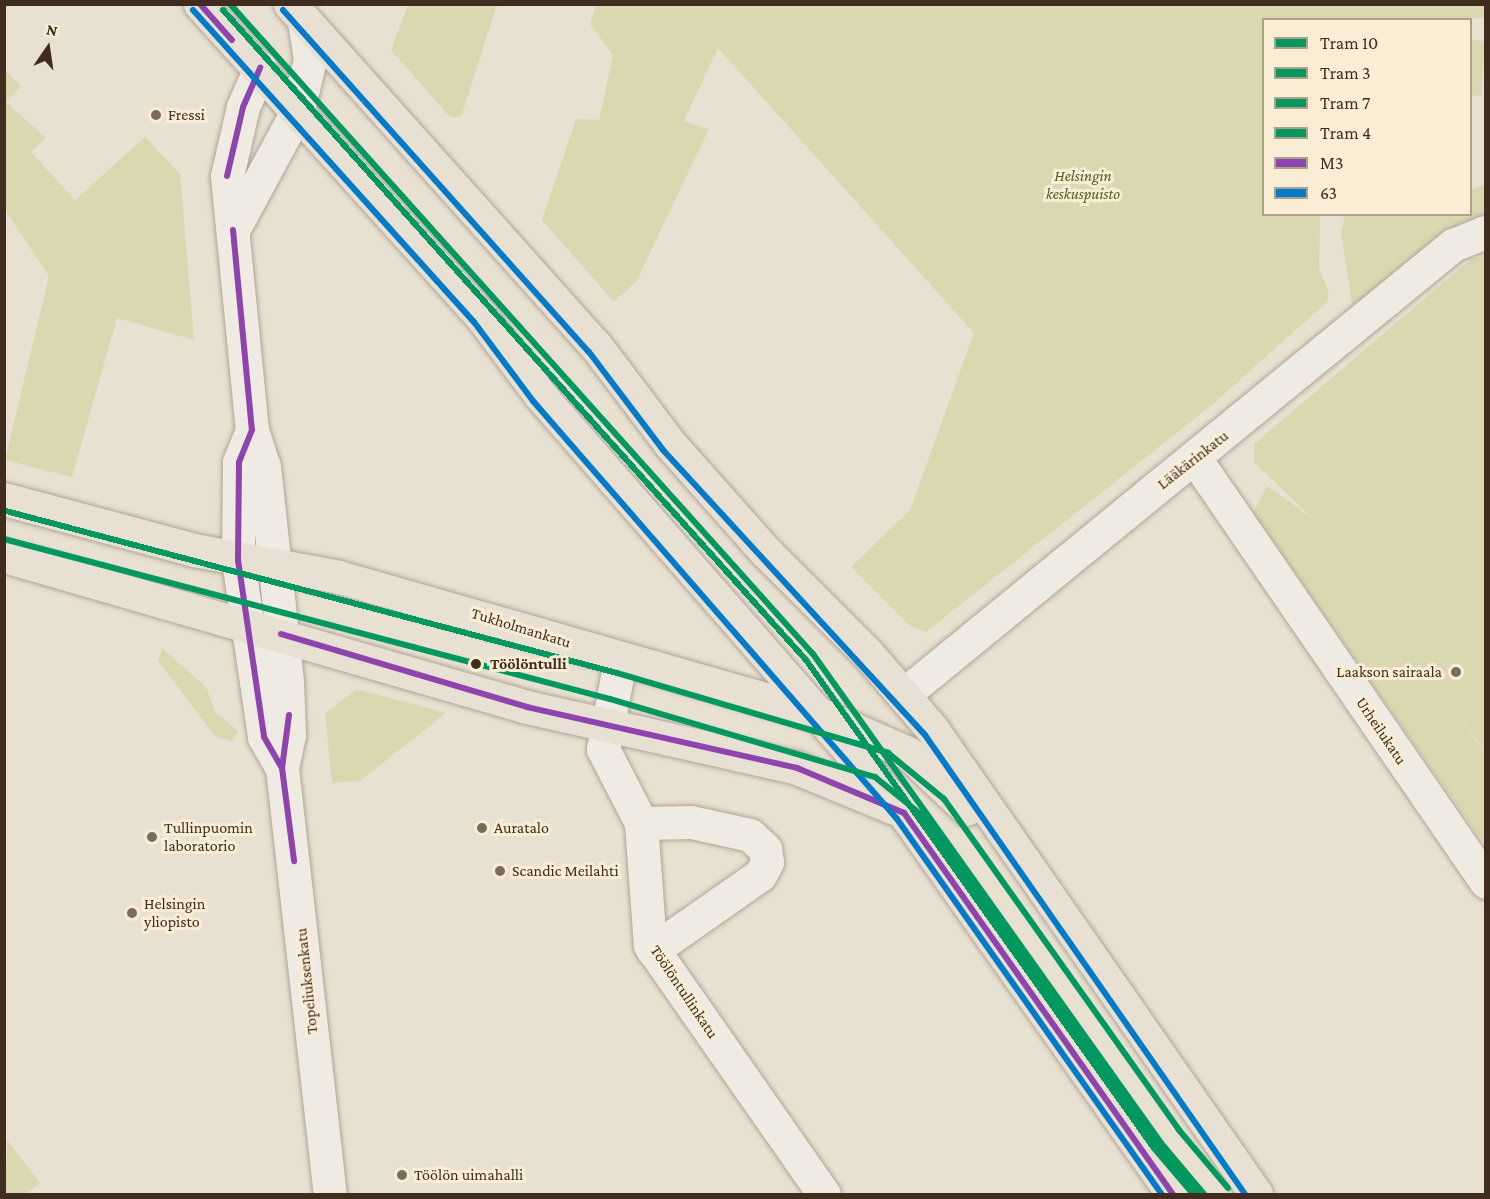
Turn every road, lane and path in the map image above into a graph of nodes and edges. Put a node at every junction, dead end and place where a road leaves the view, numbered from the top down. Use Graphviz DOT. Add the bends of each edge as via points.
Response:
graph roads {
  1 [pos="200,4"];
  2 [pos="297,14"];
  3 [pos="260,68"];
  4 [pos="298,110"];
  5 [pos="233,230"];
  6 [pos="1485,232"];
  7 [pos="252,430"];
  8 [pos="1185,468"];
  9 [pos="4,499"];
  10 [pos="4,556"];
  11 [pos="238,560"];
  12 [pos="274,565"];
  13 [pos="244,621"];
  14 [pos="281,634"];
  15 [pos="620,661"];
  16 [pos="903,695"];
  17 [pos="824,716"];
  18 [pos="604,726"];
  19 [pos="282,768"];
  20 [pos="904,813"];
  21 [pos="641,823"];
  22 [pos="1003,835"];
  23 [pos="1485,882"];
  24 [pos="653,950"];
  25 [pos="330,1194"];
  26 [pos="824,1194"];
  27 [pos="1173,1194"];
  28 [pos="1256,1194"];
  1 -- 3 [label="main road"];
  2 -- 4 [label="street" via="310,59"];
  2 -- 16 [label="main road" via="596,346 670,444 779,566"];
  3 -- 4 [label="main road"];
  3 -- 5 [label="street, Topeliuksenkatu" via="233,141 227,176"];
  4 -- 5 [label="street"];
  4 -- 17 [label="main road"];
  5 -- 7 [label="street, Topeliuksenkatu"];
  6 -- 8 [label="street, Lääkärinkatu" via="1453,245"];
  7 -- 11 [label="street, Topeliuksenkatu" via="239,463"];
  7 -- 12 [label="street, Topeliuksenkatu" via="264,466"];
  8 -- 16 [label="street, Lääkärinkatu"];
  8 -- 23 [label="street, Urheilukatu"];
  9 -- 11 [label="main road, Tukholmankatu"];
  10 -- 13 [label="main road"];
  11 -- 12 [label="main road, Tukholmankatu"];
  11 -- 13 [label="street, Topeliuksenkatu"];
  12 -- 14 [label="street, Topeliuksenkatu"];
  12 -- 15 [label="main road, Tukholmankatu" via="469,612"];
  13 -- 14 [label="main road"];
  13 -- 19 [label="street, Topeliuksenkatu" via="264,737"];
  14 -- 18 [label="main road"];
  14 -- 19 [label="street, Topeliuksenkatu" via="289,702"];
  15 -- 17 [label="main road, Tukholmankatu"];
  15 -- 18 [label="street, Töölöntullinkatu"];
  16 -- 22 [label="main road"];
  17 -- 20 [label="main road"];
  17 -- 22 [label="main road, Tukholmankatu" via="909,753 972,814"];
  18 -- 20 [label="main road" via="797,768"];
  18 -- 21 [label="street, Töölöntullinkatu" via="603,749"];
  19 -- 25 [label="street, Topeliuksenkatu"];
  20 -- 27 [label="main road"];
  21 -- 24 [label="street, Töölöntullinkatu" via="647,935"];
  21 -- 24 [label="street" via="691,822 750,835 760,841 767,862 760,875"];
  22 -- 28 [label="main road"];
  24 -- 26 [label="street, Töölöntullinkatu"];
}
